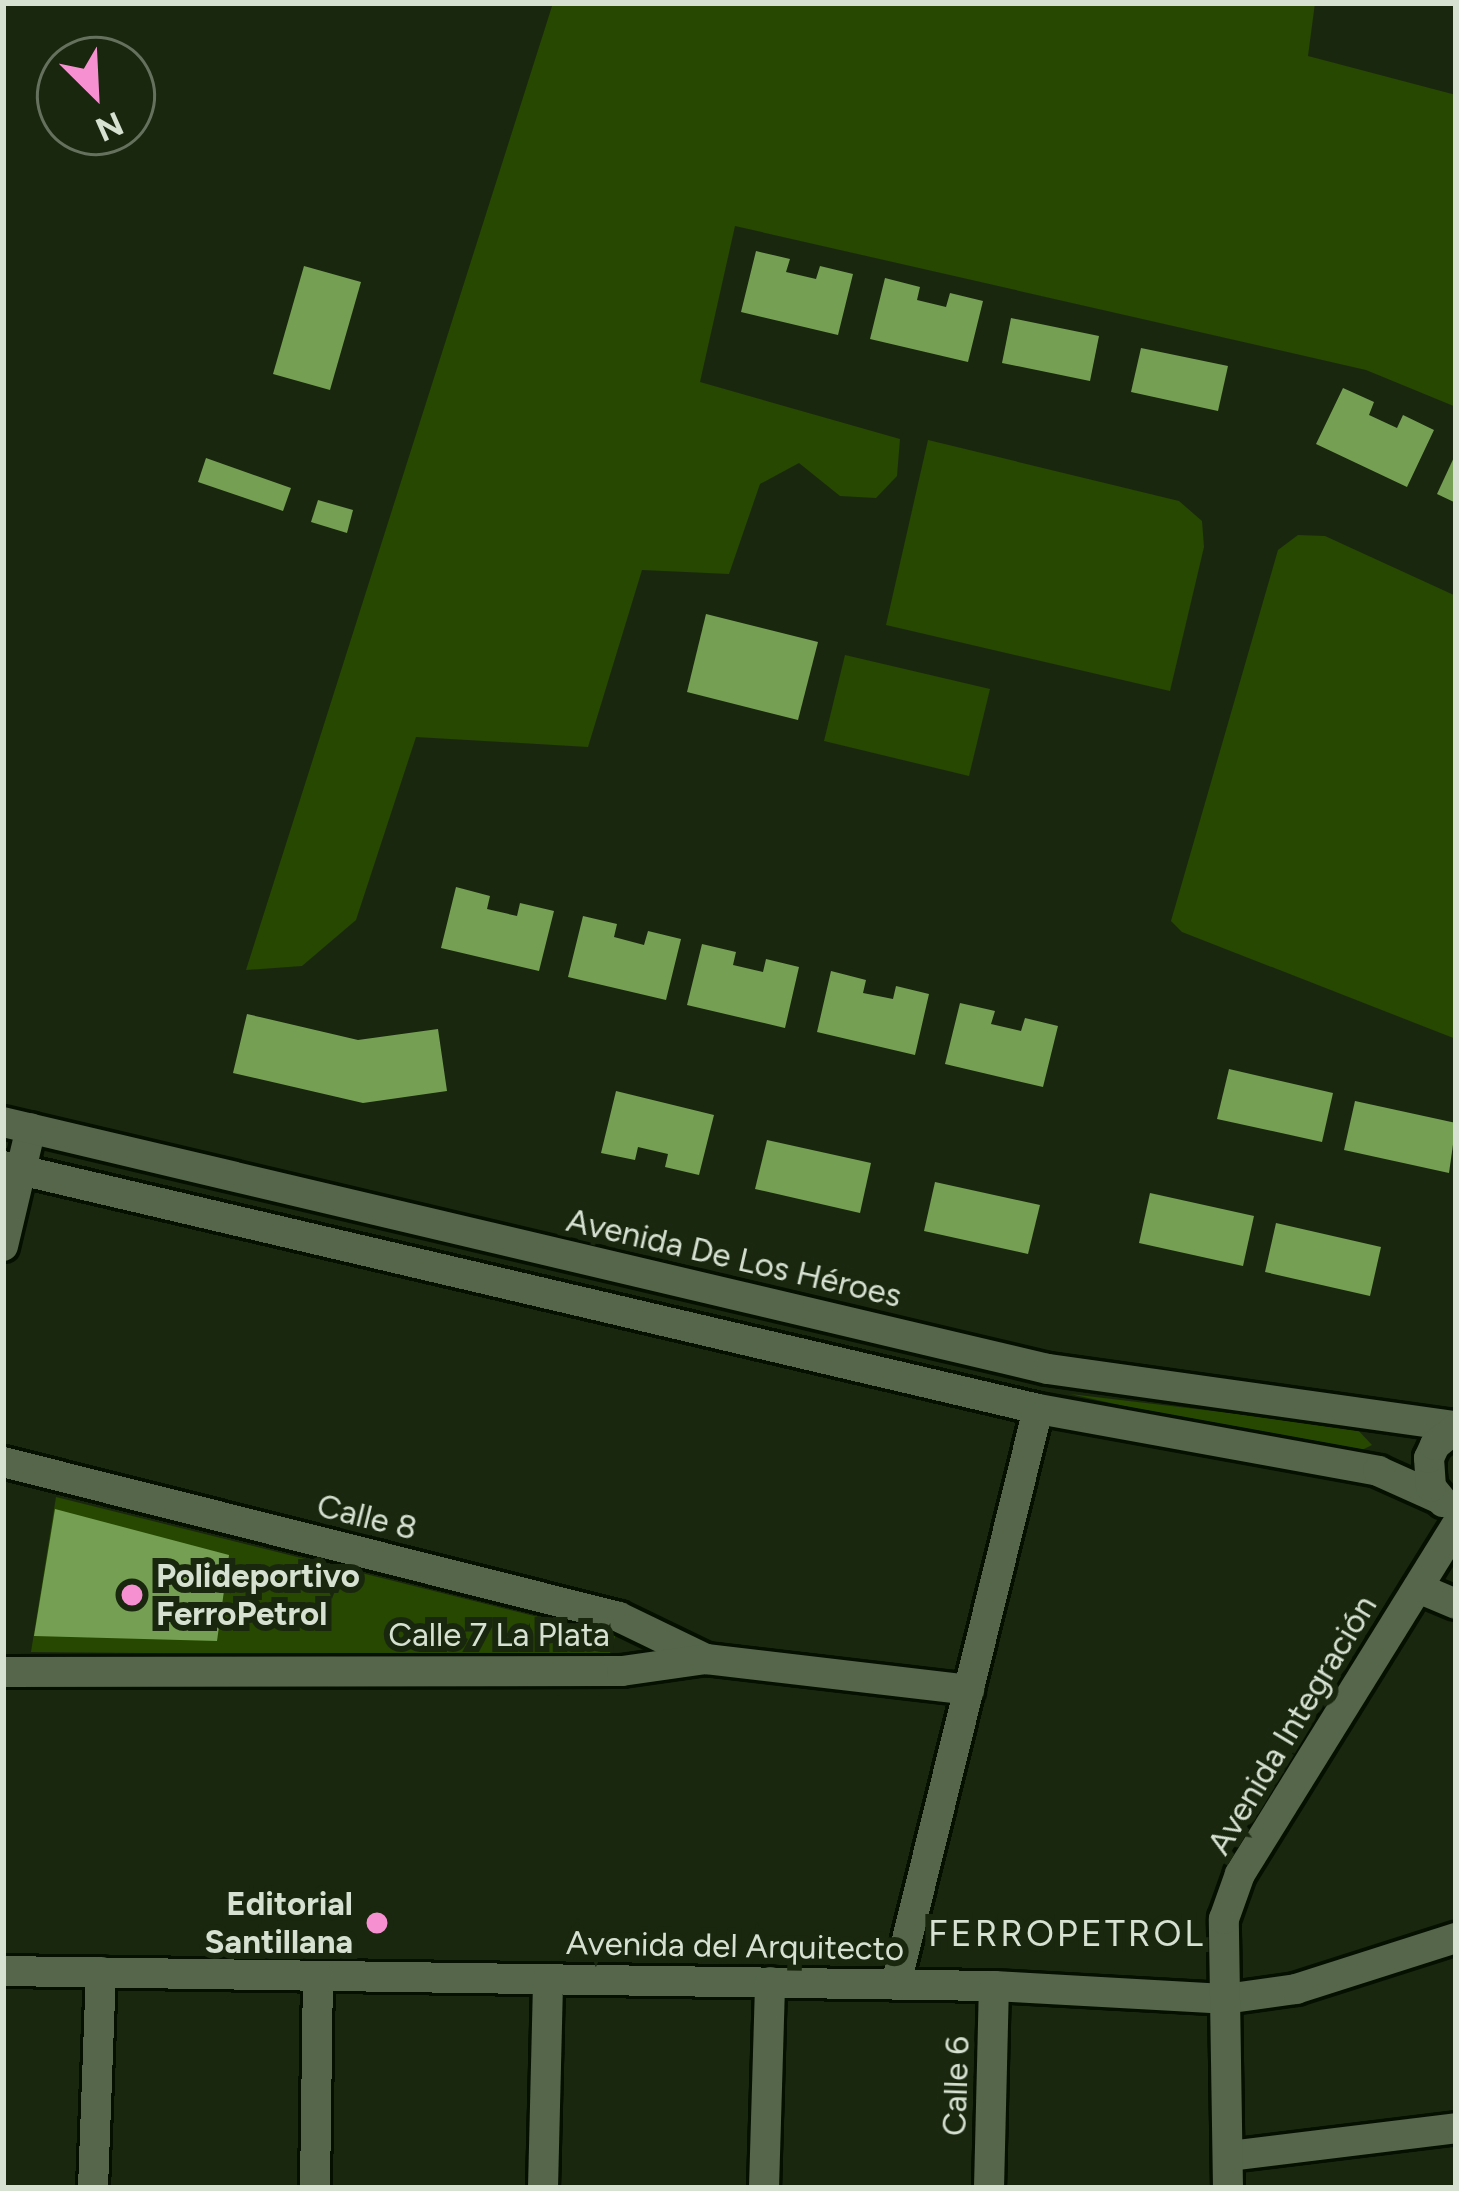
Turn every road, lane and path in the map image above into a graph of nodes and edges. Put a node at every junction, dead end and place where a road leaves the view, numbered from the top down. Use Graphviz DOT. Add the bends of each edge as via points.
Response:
graph roads {
  1 [pos="17,1125"];
  2 [pos="11,1167"];
  3 [pos="3,1246"];
  4 [pos="1038,1409"];
  5 [pos="1456,1427"];
  6 [pos="3,1462"];
  7 [pos="1447,1504"];
  8 [pos="1456,1526"];
  9 [pos="1418,1588"];
  10 [pos="1456,1604"];
  11 [pos="706,1659"];
  12 [pos="3,1672"];
  13 [pos="969,1690"];
  14 [pos="1456,1937"];
  15 [pos="3,1971"];
  16 [pos="100,1972"];
  17 [pos="318,1976"];
  18 [pos="548,1979"];
  19 [pos="770,1982"];
  20 [pos="896,1984"];
  21 [pos="994,1986"];
  22 [pos="1226,1999"];
  23 [pos="1456,2128"];
  24 [pos="1229,2156"];
  25 [pos="93,2188"];
  26 [pos="315,2188"];
  27 [pos="542,2188"];
  28 [pos="764,2188"];
  29 [pos="989,2188"];
  30 [pos="1228,2188"];
  1 -- 2 [label="street"];
  1 -- 5 [label="street, Avenida De Los Héroes" via="1048,1369"];
  2 -- 3 [label="street"];
  2 -- 4 [label="street"];
  4 -- 7 [label="street" via="1378,1471"];
  4 -- 13 [label="street"];
  5 -- 7 [label="street" via="1429,1458 1428,1472"];
  6 -- 11 [label="street, Calle 8" via="619,1617"];
  8 -- 9 [label="street, Avenida Integración"];
  9 -- 10 [label="street"];
  9 -- 22 [label="street, Avenida Integración" via="1240,1874 1224,1919"];
  11 -- 12 [label="street, Calle 7 La Plata" via="622,1671"];
  11 -- 13 [label="street"];
  13 -- 20 [label="street"];
  14 -- 22 [label="street, Avenida del Arquitecto" via="1296,1988"];
  15 -- 16 [label="street, Avenida del Arquitecto"];
  16 -- 17 [label="street, Avenida del Arquitecto"];
  16 -- 25 [label="street"];
  17 -- 18 [label="street, Avenida del Arquitecto"];
  17 -- 26 [label="street"];
  18 -- 19 [label="street, Avenida del Arquitecto"];
  18 -- 27 [label="street"];
  19 -- 20 [label="street, Avenida del Arquitecto"];
  19 -- 28 [label="street"];
  20 -- 21 [label="street, Avenida del Arquitecto"];
  21 -- 22 [label="street, Avenida del Arquitecto"];
  21 -- 29 [label="street, Calle 6"];
  22 -- 24 [label="street, Avenida Integración"];
  23 -- 24 [label="street"];
  24 -- 30 [label="street, Avenida Integración"];
}
